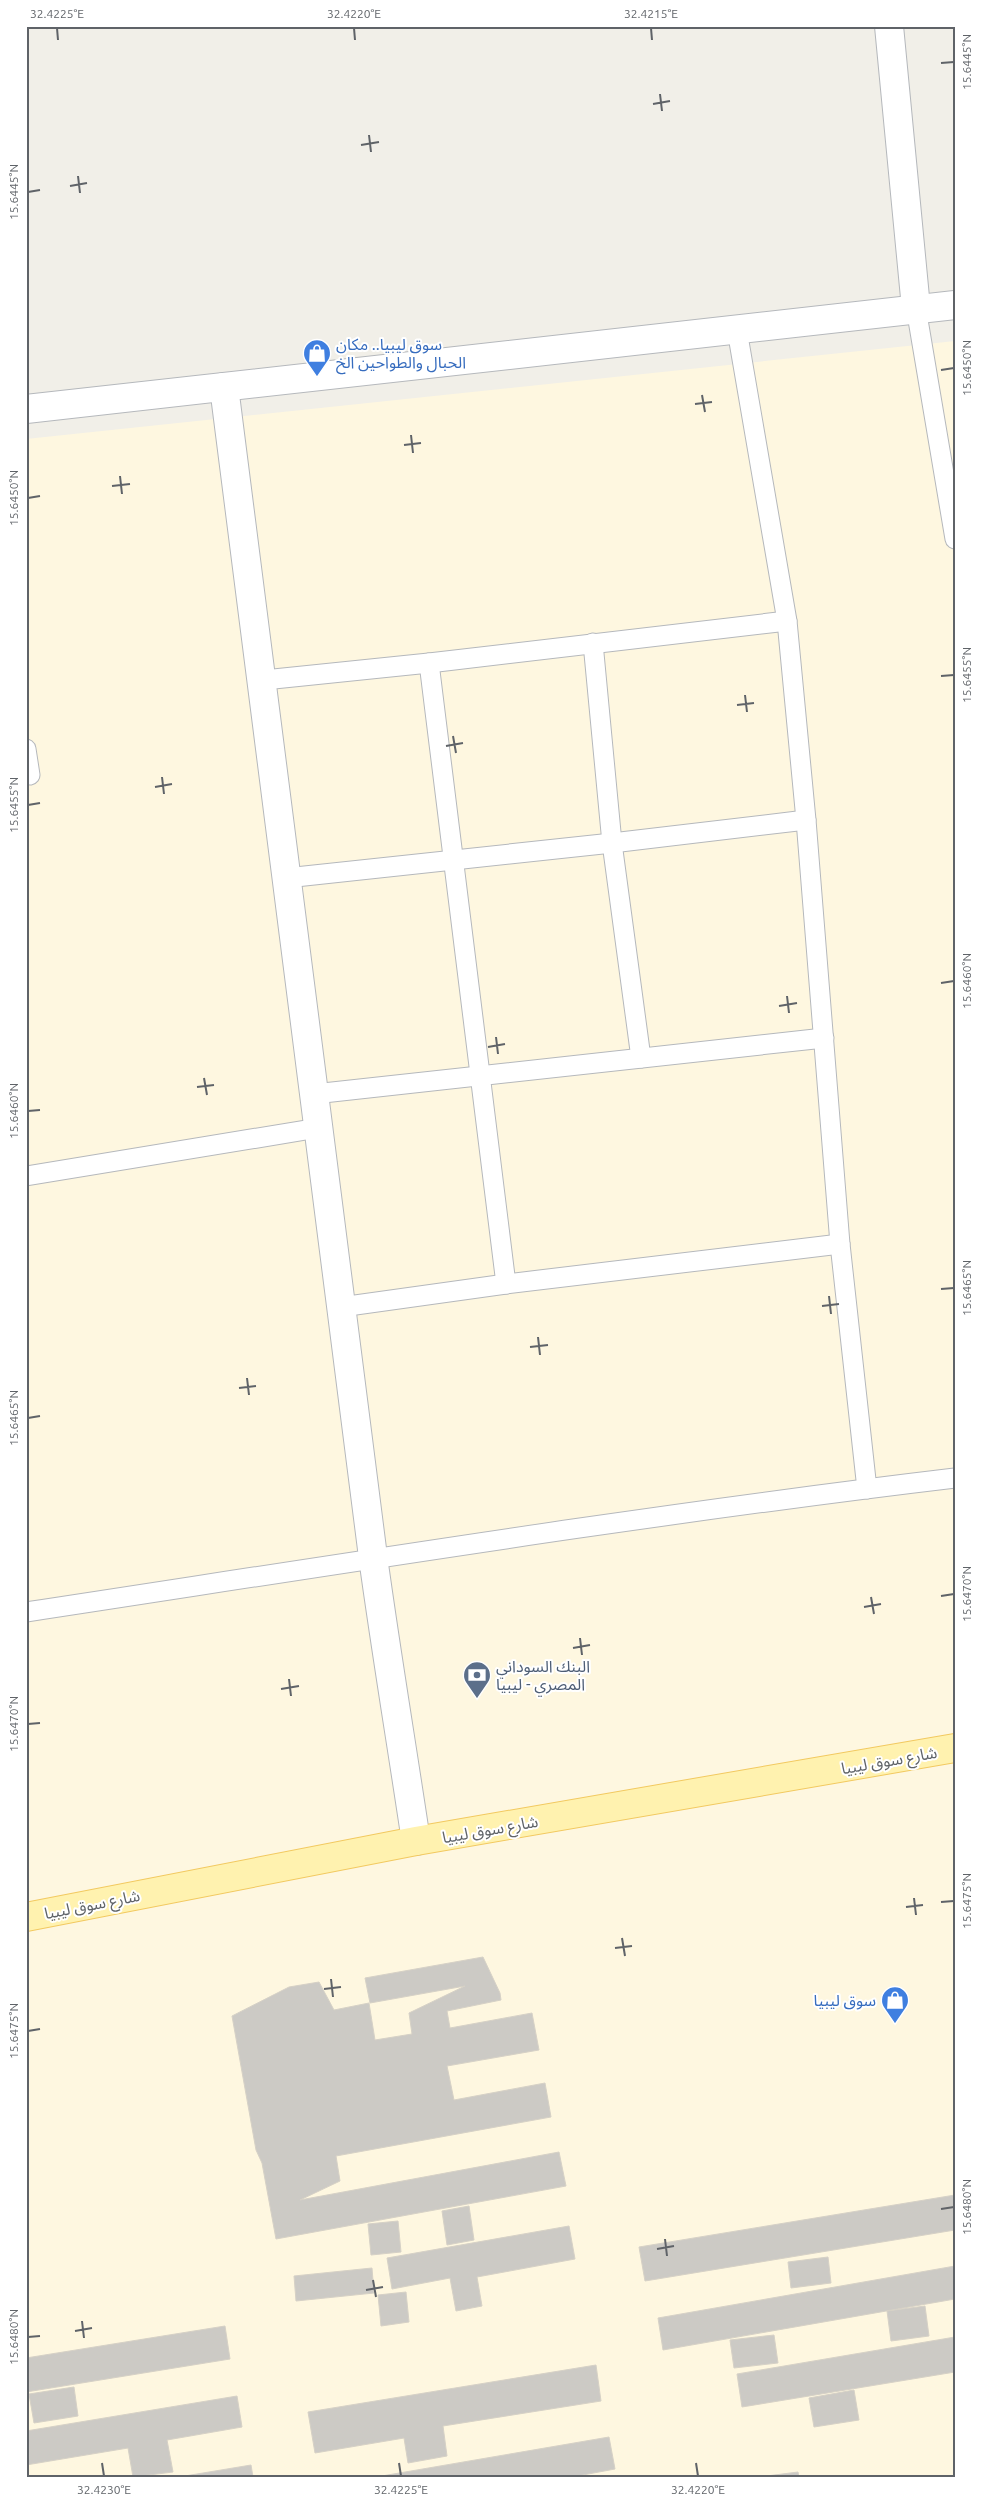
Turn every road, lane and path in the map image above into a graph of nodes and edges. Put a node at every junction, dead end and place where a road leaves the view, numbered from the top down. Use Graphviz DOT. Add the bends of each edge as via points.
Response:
graph roads {
  1 [pos="889,26"];
  2 [pos="955,305"];
  3 [pos="916,308"];
  4 [pos="737,330"];
  5 [pos="224,387"];
  6 [pos="26,409"];
  7 [pos="949,469"];
  8 [pos="955,539"];
  9 [pos="787,621"];
  10 [pos="593,642"];
  11 [pos="429,663"];
  12 [pos="264,680"];
  13 [pos="26,749"];
  14 [pos="30,775"];
  15 [pos="806,820"];
  16 [pos="612,843"];
  17 [pos="454,860"];
  18 [pos="286,878"];
  19 [pos="824,1038"];
  20 [pos="640,1058"];
  21 [pos="480,1076"];
  22 [pos="314,1094"];
  23 [pos="318,1128"];
  24 [pos="26,1176"];
  25 [pos="840,1244"];
  26 [pos="506,1284"];
  27 [pos="341,1307"];
  28 [pos="955,1478"];
  29 [pos="867,1489"];
  30 [pos="373,1559"];
  31 [pos="26,1612"];
  32 [pos="955,1748"];
  33 [pos="416,1841"];
  34 [pos="26,1917"];
  1 -- 3 [label="street"];
  2 -- 3 [label="street"];
  3 -- 4 [label="street"];
  3 -- 7 [label="lane"];
  4 -- 5 [label="street"];
  4 -- 9 [label="lane"];
  5 -- 6 [label="street"];
  5 -- 12 [label="street"];
  7 -- 8 [label="lane"];
  9 -- 10 [label="lane"];
  9 -- 15 [label="lane"];
  10 -- 11 [label="lane"];
  10 -- 16 [label="lane"];
  11 -- 12 [label="lane"];
  11 -- 17 [label="lane"];
  12 -- 18 [label="street"];
  13 -- 14 [label="lane"];
  15 -- 16 [label="lane"];
  15 -- 19 [label="lane"];
  16 -- 17 [label="lane"];
  16 -- 20 [label="lane"];
  17 -- 18 [label="lane"];
  17 -- 21 [label="lane"];
  18 -- 22 [label="street"];
  19 -- 20 [label="lane"];
  19 -- 25 [label="lane"];
  20 -- 21 [label="lane"];
  21 -- 22 [label="lane"];
  21 -- 26 [label="lane"];
  22 -- 23 [label="street"];
  23 -- 24 [label="lane"];
  23 -- 27 [label="street"];
  25 -- 26 [label="lane"];
  25 -- 29 [label="lane"];
  26 -- 27 [label="lane"];
  27 -- 30 [label="street"];
  28 -- 29 [label="lane"];
  29 -- 30 [label="lane"];
  30 -- 31 [label="lane"];
  30 -- 33 [label="street"];
  32 -- 33 [label="main road, شارع سوق ليبيا"];
  33 -- 34 [label="main road, شارع سوق ليبيا"];
}
